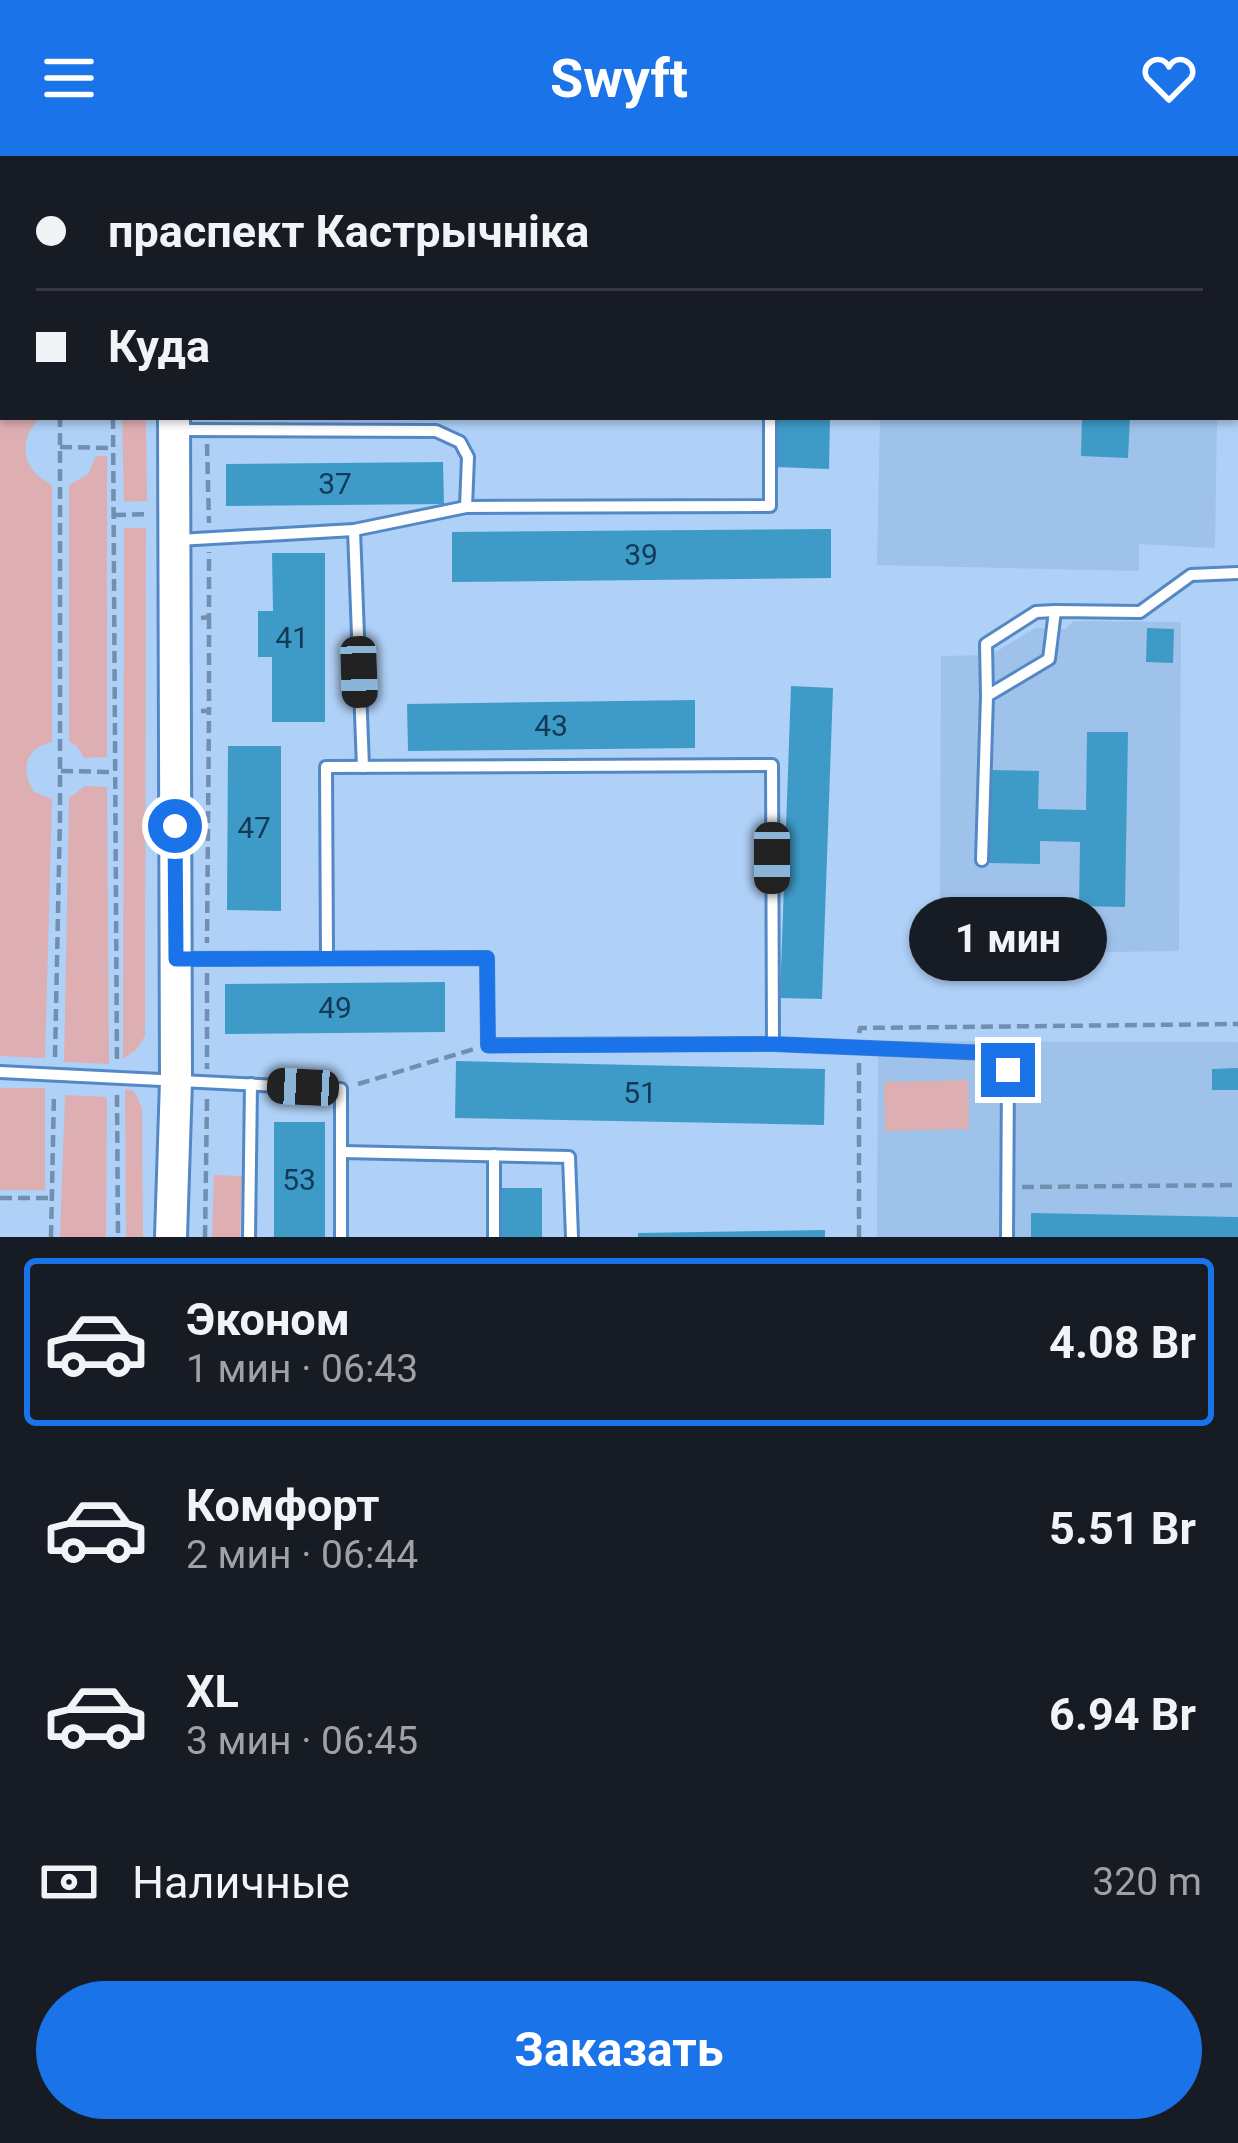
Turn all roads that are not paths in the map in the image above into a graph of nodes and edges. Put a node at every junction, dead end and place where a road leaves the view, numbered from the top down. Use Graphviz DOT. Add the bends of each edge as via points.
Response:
graph roads {
  1 [pos="770,420"];
  2 [pos="174,423"];
  3 [pos="306,423"];
  4 [pos="466,507"];
  5 [pos="354,530"];
  6 [pos="175,541"];
  7 [pos="1238,574"];
  8 [pos="1055,611"];
  9 [pos="987,696"];
  10 [pos="363,767"];
  11 [pos="982,860"];
  12 [pos="327,958"];
  13 [pos="176,959"];
  14 [pos="773,1044"];
  15 [pos="0,1072"];
  16 [pos="176,1081"];
  17 [pos="251,1084"];
  18 [pos="342,1152"];
  19 [pos="494,1155"];
  20 [pos="171,1237"];
  21 [pos="249,1237"];
  22 [pos="341,1237"];
  23 [pos="494,1237"];
  24 [pos="572,1237"];
  25 [pos="1007,1237"];
  1 -- 4 [label="lane" via="770,506"];
  2 -- 3 [label="lane"];
  2 -- 6 [label="main road"];
  3 -- 4 [label="lane" via="436,431 460,442 468,457"];
  4 -- 5 [label="lane"];
  5 -- 6 [label="lane"];
  5 -- 10 [label="lane"];
  6 -- 13 [label="main road"];
  7 -- 8 [label="lane" via="1191,574 1140,612"];
  8 -- 9 [label="lane" via="1049,659"];
  8 -- 9 [label="lane" via="1036,612 986,644"];
  9 -- 11 [label="lane"];
  10 -- 12 [label="lane" via="326,767"];
  10 -- 14 [label="lane" via="772,765"];
  12 -- 13 [label="lane"];
  12 -- 14 [label="lane" via="487,958 488,1046"];
  13 -- 16 [label="main road"];
  14 -- 25 [label="lane" via="1001,1059 1008,1070"];
  15 -- 16 [label="lane"];
  16 -- 17 [label="lane"];
  16 -- 20 [label="main road"];
  17 -- 18 [label="lane" via="341,1089"];
  17 -- 21 [label="lane"];
  18 -- 19 [label="lane"];
  18 -- 22 [label="lane"];
  19 -- 23 [label="lane"];
  19 -- 24 [label="lane" via="569,1157"];
}
